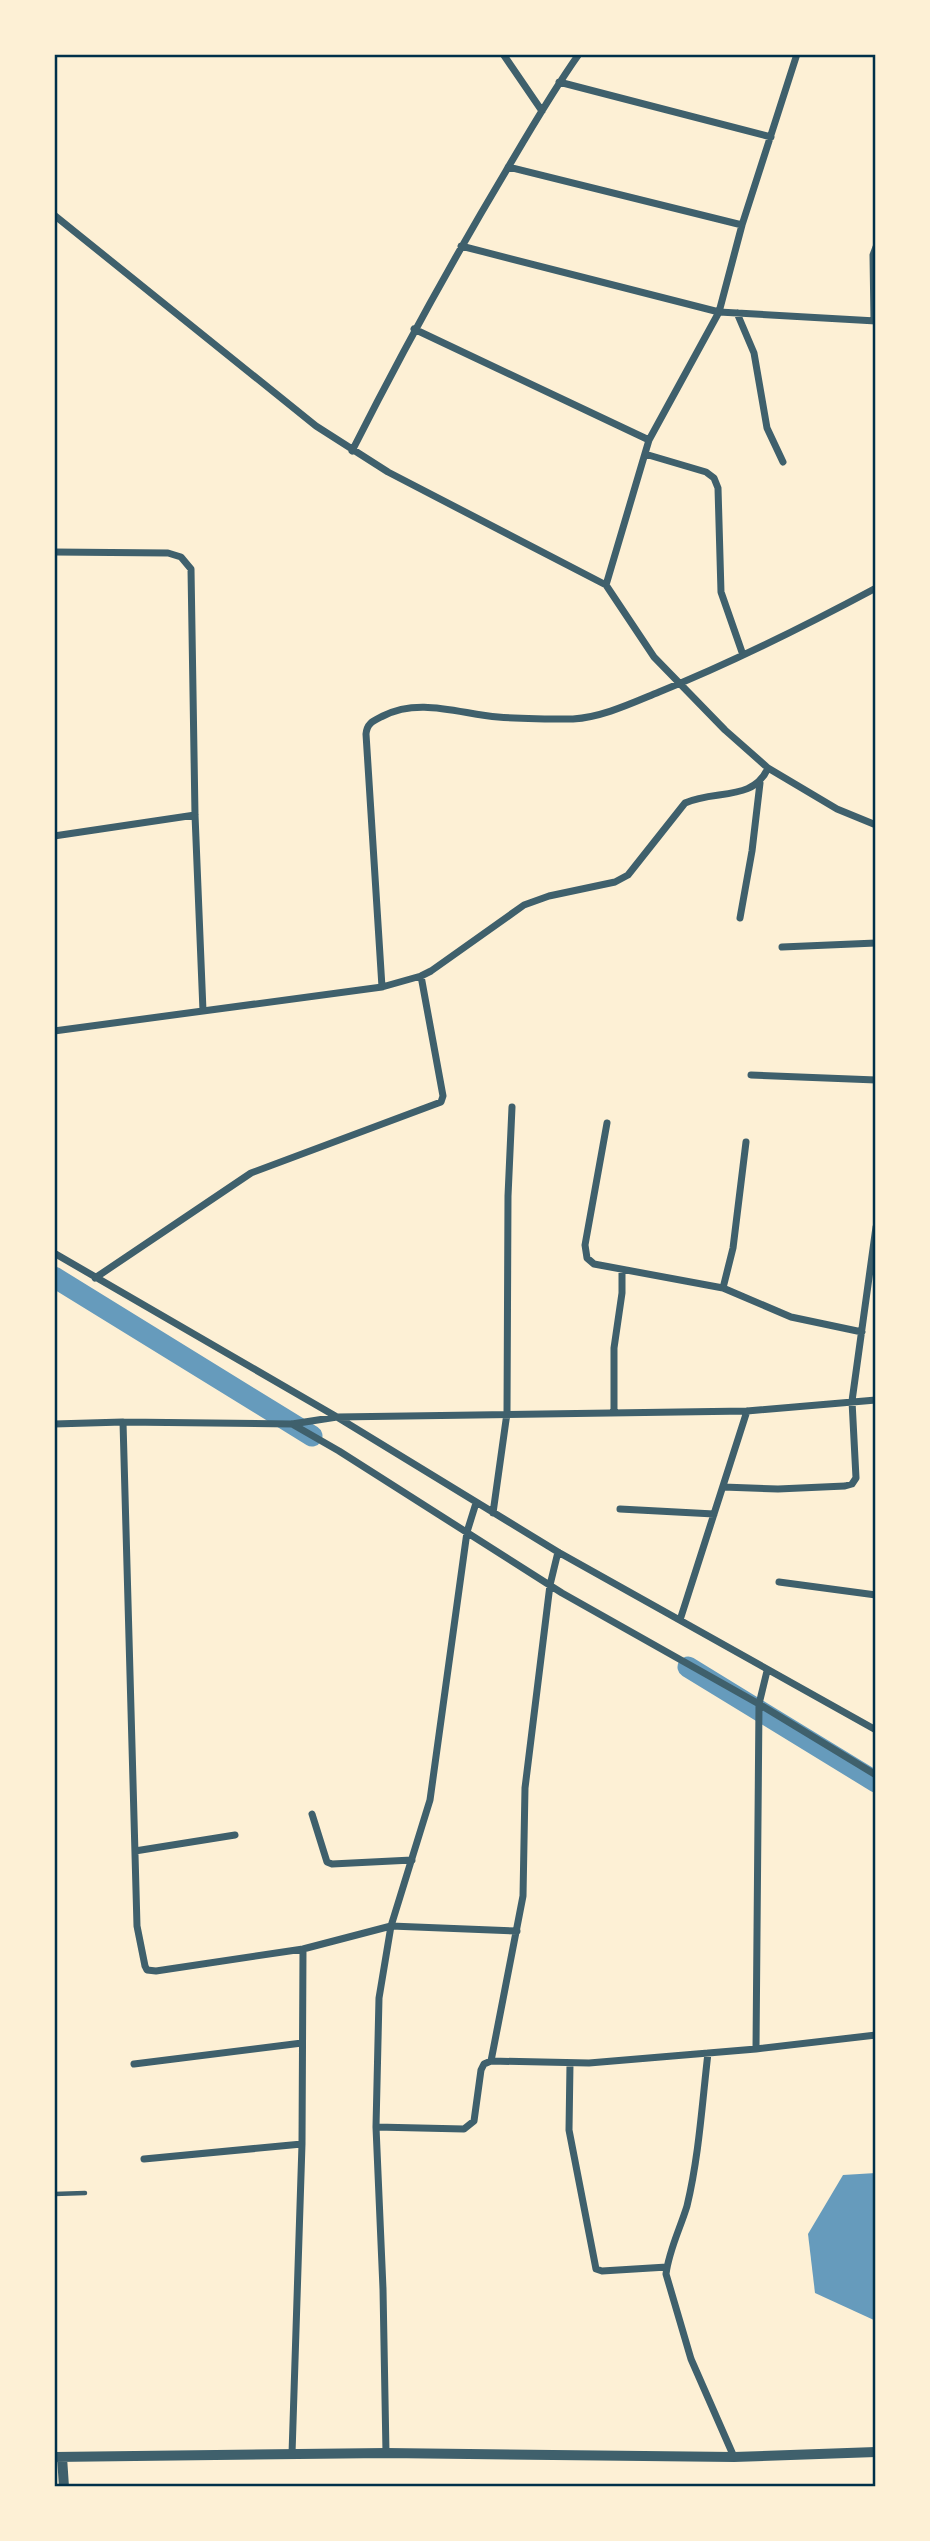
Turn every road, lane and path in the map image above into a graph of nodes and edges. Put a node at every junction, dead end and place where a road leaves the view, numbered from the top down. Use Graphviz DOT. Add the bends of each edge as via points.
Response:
graph roads {
  1 [pos="503,54"];
  2 [pos="579,54"];
  3 [pos="797,54"];
  4 [pos="559,82"];
  5 [pos="542,111"];
  6 [pos="771,137"];
  7 [pos="508,167"];
  8 [pos="54,215"];
  9 [pos="742,225"];
  10 [pos="461,246"];
  11 [pos="876,247"];
  12 [pos="719,312"];
  13 [pos="737,313"];
  14 [pos="875,321"];
  15 [pos="414,329"];
  16 [pos="649,440"];
  17 [pos="352,451"];
  18 [pos="645,454"];
  19 [pos="783,462"];
  20 [pos="54,552"];
  21 [pos="606,585"];
  22 [pos="876,588"];
  23 [pos="743,655"];
  24 [pos="679,684"];
  25 [pos="768,768"];
  26 [pos="760,783"];
  27 [pos="195,816"];
  28 [pos="876,825"];
  29 [pos="54,836"];
  30 [pos="740,918"];
  31 [pos="876,943"];
  32 [pos="782,947"];
  33 [pos="421,976"];
  34 [pos="382,986"];
  35 [pos="203,1011"];
  36 [pos="54,1031"];
  37 [pos="751,1075"];
  38 [pos="876,1080"];
  39 [pos="512,1107"];
  40 [pos="607,1123"];
  41 [pos="747,1142"];
  42 [pos="876,1227"];
  43 [pos="54,1253"];
  44 [pos="622,1270"];
  45 [pos="96,1278"];
  46 [pos="723,1288"];
  47 [pos="862,1332"];
  48 [pos="876,1400"];
  49 [pos="852,1401"];
  50 [pos="747,1410"];
  51 [pos="614,1412"];
  52 [pos="507,1413"];
  53 [pos="337,1417"];
  54 [pos="123,1422"];
  55 [pos="296,1423"];
  56 [pos="54,1424"];
  57 [pos="723,1488"];
  58 [pos="476,1503"];
  59 [pos="620,1509"];
  60 [pos="493,1513"];
  61 [pos="714,1514"];
  62 [pos="468,1528"];
  63 [pos="558,1552"];
  64 [pos="779,1582"];
  65 [pos="550,1585"];
  66 [pos="876,1595"];
  67 [pos="680,1620"];
  68 [pos="766,1675"];
  69 [pos="759,1704"];
  70 [pos="876,1730"];
  71 [pos="876,1774"];
  72 [pos="312,1814"];
  73 [pos="235,1835"];
  74 [pos="135,1851"];
  75 [pos="412,1860"];
  76 [pos="391,1926"];
  77 [pos="517,1931"];
  78 [pos="303,1949"];
  79 [pos="876,2035"];
  80 [pos="302,2043"];
  81 [pos="756,2049"];
  82 [pos="708,2053"];
  83 [pos="491,2061"];
  84 [pos="134,2064"];
  85 [pos="570,2064"];
  86 [pos="376,2127"];
  87 [pos="302,2144"];
  88 [pos="144,2159"];
  89 [pos="85,2193"];
  90 [pos="54,2194"];
  91 [pos="667,2267"];
  92 [pos="876,2452"];
  93 [pos="386,2453"];
  94 [pos="292,2454"];
  95 [pos="58,2457"];
  96 [pos="734,2457"];
  97 [pos="64,2487"];
  1 -- 5 [label="street"];
  2 -- 4 [label="street"];
  3 -- 6 [label="street"];
  4 -- 5 [label="street"];
  4 -- 6 [label="street"];
  5 -- 7 [label="street"];
  6 -- 9 [label="street"];
  7 -- 9 [label="street"];
  7 -- 10 [label="street"];
  8 -- 17 [label="street"];
  9 -- 12 [label="street"];
  10 -- 12 [label="street"];
  10 -- 15 [label="street"];
  11 -- 14 [label="street"];
  12 -- 13 [label="street"];
  12 -- 16 [label="street"];
  13 -- 14 [label="street"];
  13 -- 19 [label="street" via="754,353 766,428"];
  15 -- 16 [label="street"];
  15 -- 17 [label="street"];
  16 -- 18 [label="street"];
  17 -- 21 [label="street"];
  18 -- 21 [label="street"];
  18 -- 23 [label="street" via="714,478 721,592"];
  20 -- 27 [label="street" via="168,553 181,557 191,569"];
  21 -- 24 [label="street" via="654,657"];
  22 -- 23 [label="street"];
  23 -- 24 [label="street"];
  24 -- 25 [label="street"];
  24 -- 34 [label="street" via="575,719 496,717 429,707 389,713 371,722 366,734"];
  25 -- 26 [label="street"];
  25 -- 28 [label="street" via="837,809"];
  26 -- 30 [label="street"];
  26 -- 33 [label="street" via="749,790 685,803 628,875 524,905"];
  27 -- 29 [label="street"];
  27 -- 35 [label="street"];
  31 -- 32 [label="street"];
  33 -- 34 [label="street"];
  33 -- 45 [label="street" via="441,1102 251,1173"];
  34 -- 35 [label="street"];
  35 -- 36 [label="street"];
  37 -- 38 [label="street"];
  39 -- 52 [label="street"];
  40 -- 44 [label="street" via="584,1252 594,1264"];
  41 -- 46 [label="street"];
  42 -- 47 [label="street"];
  43 -- 45 [label="street"];
  44 -- 46 [label="street"];
  44 -- 51 [label="street" via="614,1348"];
  45 -- 53 [label="street"];
  46 -- 47 [label="street" via="791,1317"];
  47 -- 49 [label="street"];
  48 -- 49 [label="street"];
  49 -- 50 [label="street"];
  49 -- 57 [label="street" via="856,1478 852,1484"];
  50 -- 51 [label="street"];
  50 -- 57 [label="street"];
  51 -- 52 [label="street"];
  52 -- 53 [label="street"];
  52 -- 60 [label="street"];
  53 -- 55 [label="street"];
  53 -- 58 [label="street"];
  54 -- 55 [label="street"];
  54 -- 56 [label="street"];
  54 -- 74 [label="street"];
  55 -- 62 [label="street"];
  57 -- 61 [label="street"];
  58 -- 60 [label="street"];
  58 -- 62 [label="street"];
  59 -- 61 [label="street"];
  60 -- 63 [label="street"];
  61 -- 67 [label="street"];
  62 -- 65 [label="street"];
  62 -- 75 [label="street" via="430,1800"];
  63 -- 65 [label="street"];
  63 -- 67 [label="street"];
  64 -- 66 [label="street"];
  65 -- 69 [label="street"];
  65 -- 77 [label="street" via="526,1788 523,1896"];
  67 -- 68 [label="street"];
  68 -- 69 [label="street"];
  68 -- 70 [label="street"];
  69 -- 71 [label="street"];
  69 -- 81 [label="street"];
  72 -- 75 [label="street" via="327,1862"];
  73 -- 74 [label="street"];
  74 -- 78 [label="street" via="137,1926 147,1970"];
  75 -- 76 [label="street"];
  76 -- 77 [label="street"];
  76 -- 78 [label="street"];
  76 -- 86 [label="street" via="379,1998"];
  77 -- 83 [label="street"];
  78 -- 80 [label="street"];
  79 -- 81 [label="street"];
  80 -- 84 [label="street"];
  80 -- 87 [label="street"];
  81 -- 82 [label="street"];
  82 -- 85 [label="street"];
  82 -- 91 [label="street" via="687,2206"];
  83 -- 85 [label="street"];
  83 -- 86 [label="street" via="481,2070 470,2126"];
  85 -- 91 [label="street" via="569,2130 593,2264 602,2271"];
  86 -- 93 [label="street"];
  87 -- 88 [label="street"];
  87 -- 94 [label="street"];
  89 -- 90 [label="lane"];
  91 -- 96 [label="street" via="669,2290 691,2359"];
  92 -- 96 [label="street"];
  93 -- 94 [label="street"];
  93 -- 96 [label="street"];
  94 -- 95 [label="street"];
  95 -- 97 [label="street"];
}
